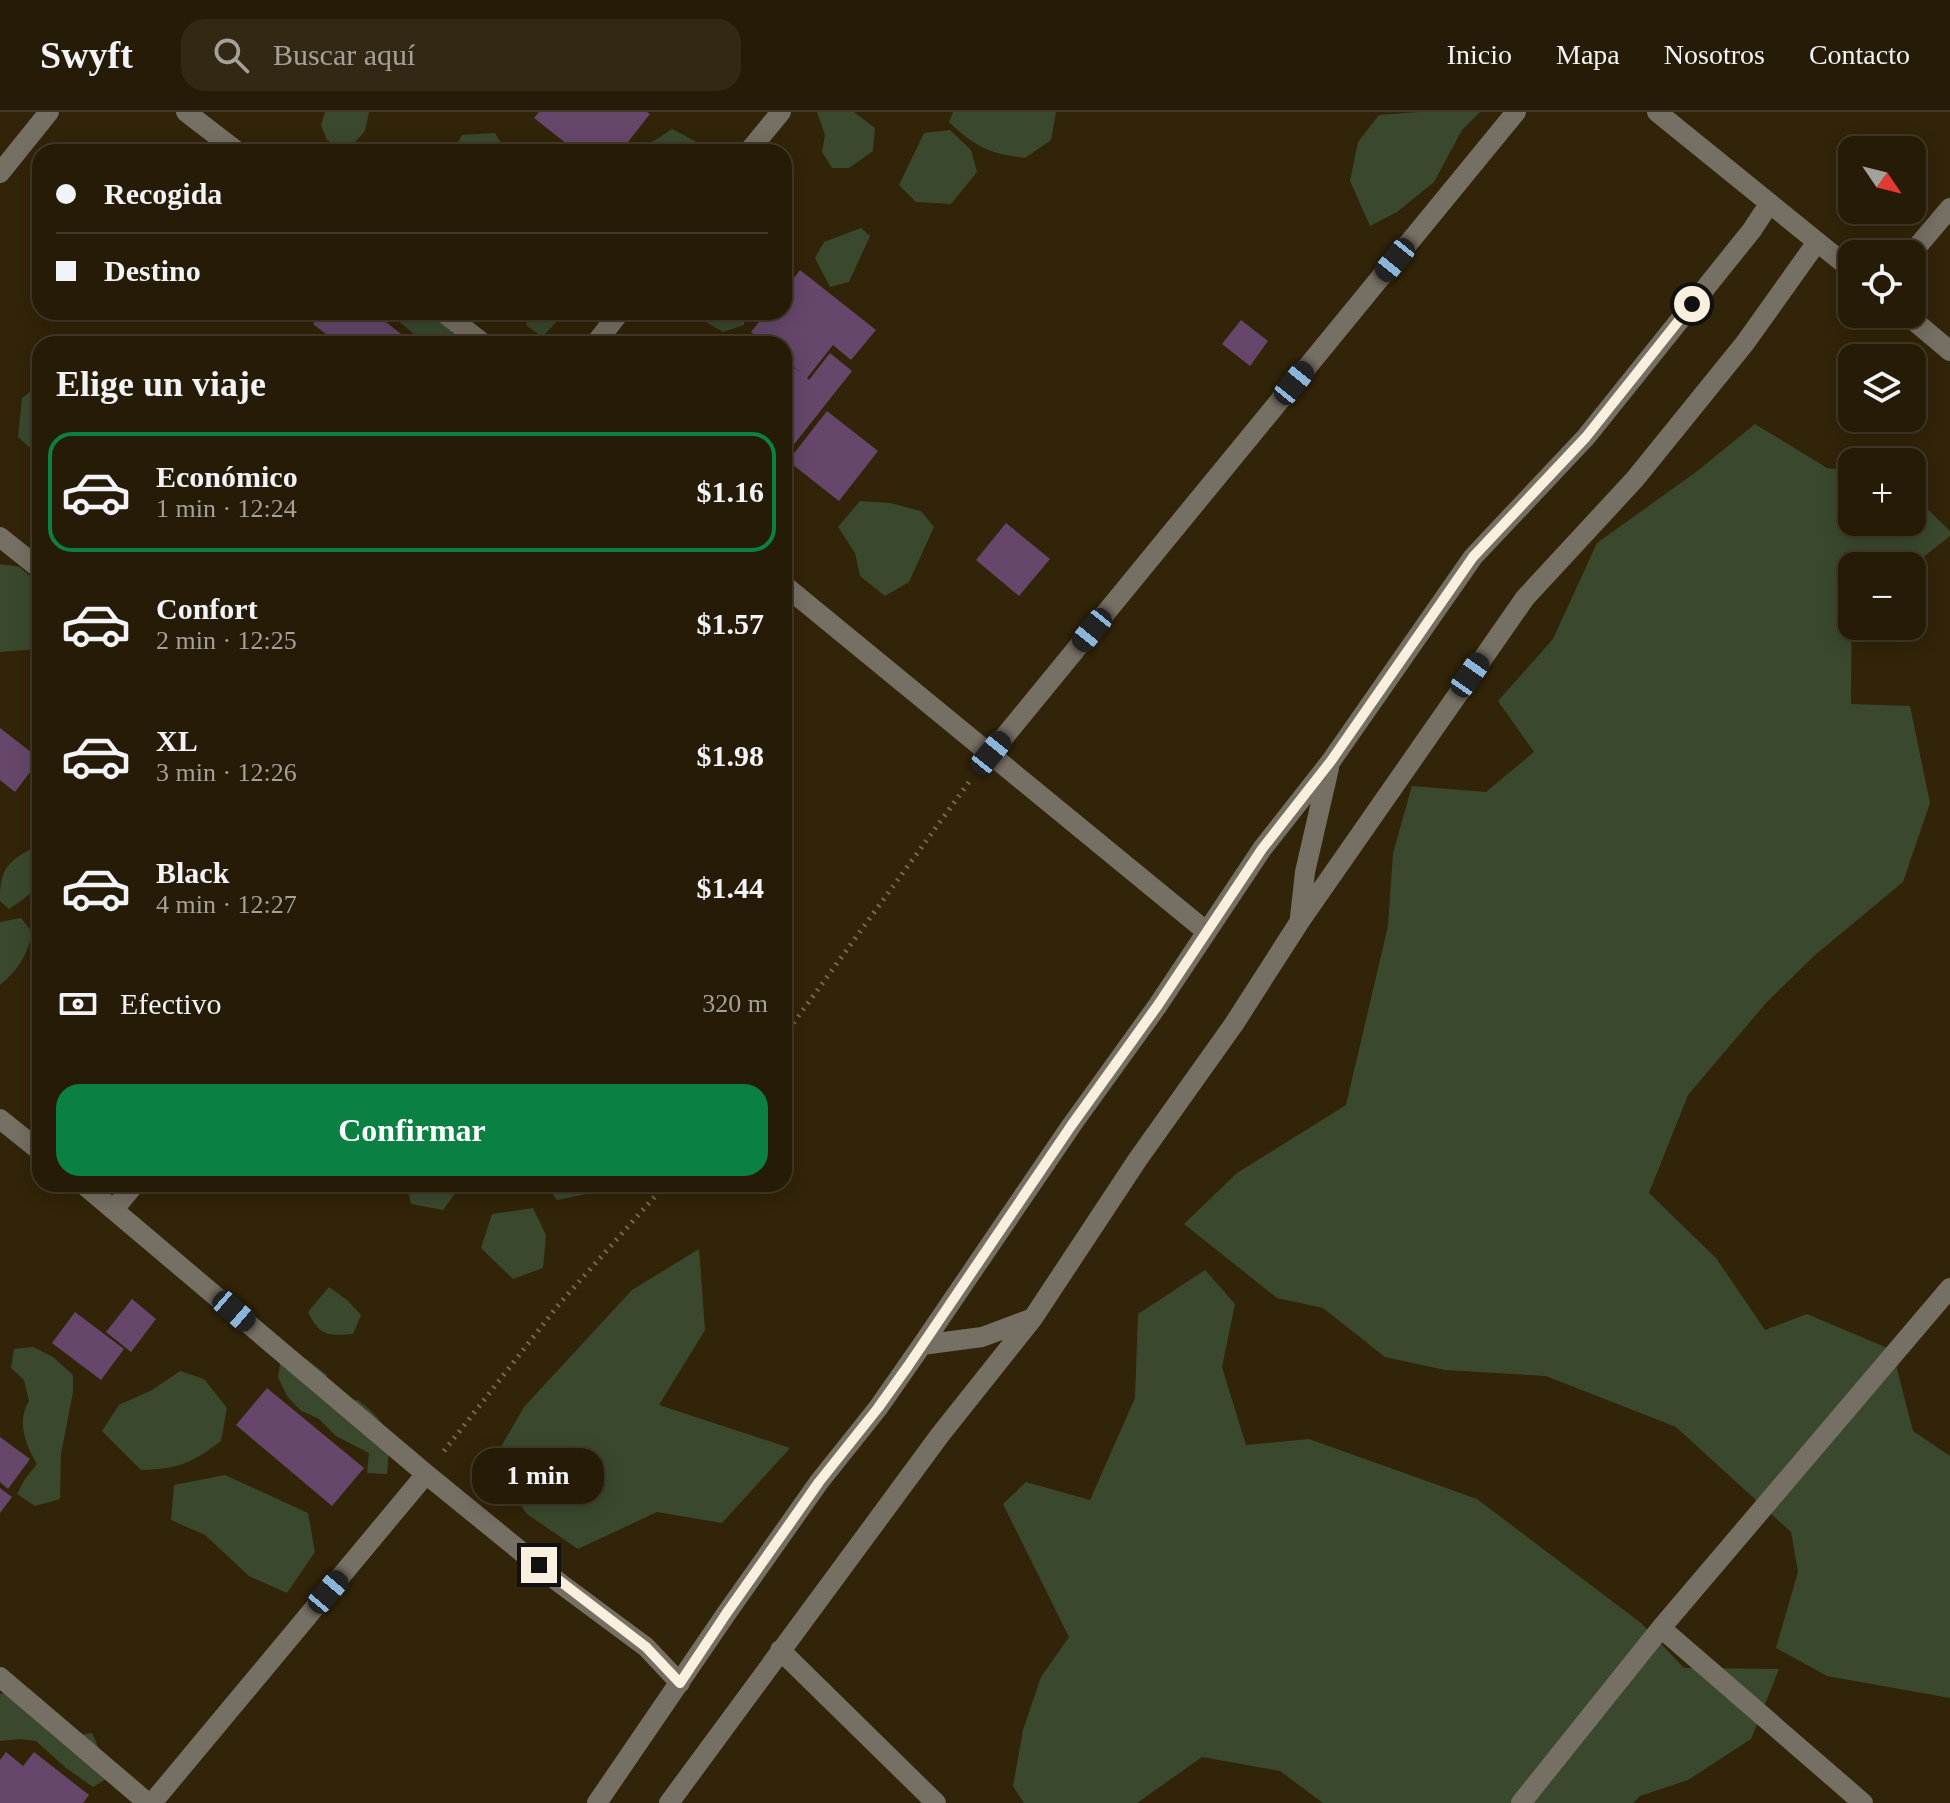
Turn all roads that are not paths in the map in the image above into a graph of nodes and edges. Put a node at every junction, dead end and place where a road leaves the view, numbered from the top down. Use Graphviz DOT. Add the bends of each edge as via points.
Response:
graph roads {
  1 [pos="49,112"];
  2 [pos="186,112"];
  3 [pos="781,112"];
  4 [pos="1516,112"];
  5 [pos="1657,112"];
  6 [pos="228,144"];
  7 [pos="755,144"];
  8 [pos="0,173"];
  9 [pos="1769,204"];
  10 [pos="1950,208"];
  11 [pos="1923,240"];
  12 [pos="1817,242"];
  13 [pos="1838,259"];
  14 [pos="453,320"];
  15 [pos="614,320"];
  16 [pos="1923,328"];
  17 [pos="474,336"];
  18 [pos="601,336"];
  19 [pos="1950,351"];
  20 [pos="0,537"];
  21 [pos="32,563"];
  22 [pos="792,591"];
  23 [pos="991,753"];
  24 [pos="1331,761"];
  25 [pos="1300,921"];
  26 [pos="1207,932"];
  27 [pos="0,1119"];
  28 [pos="32,1145"];
  29 [pos="93,1192"];
  30 [pos="128,1192"];
  31 [pos="114,1209"];
  32 [pos="1950,1288"];
  33 [pos="1033,1318"];
  34 [pos="922,1345"];
  35 [pos="426,1474"];
  36 [pos="1661,1628"];
  37 [pos="780,1650"];
  38 [pos="0,1677"];
  39 [pos="680,1683"];
  40 [pos="150,1803"];
  41 [pos="597,1803"];
  42 [pos="669,1803"];
  43 [pos="936,1803"];
  44 [pos="1521,1803"];
  45 [pos="1863,1803"];
  1 -- 8 [label="street"];
  2 -- 6 [label="street"];
  3 -- 7 [label="street"];
  4 -- 23 [label="street"];
  5 -- 9 [label="street"];
  9 -- 12 [label="street"];
  9 -- 24 [label="street" via="1586,437 1473,557"];
  10 -- 11 [label="street"];
  12 -- 13 [label="street"];
  12 -- 25 [label="street" via="1745,343 1635,479 1525,598"];
  14 -- 17 [label="street"];
  15 -- 18 [label="street"];
  16 -- 19 [label="street"];
  20 -- 21 [label="street"];
  22 -- 23 [label="street"];
  23 -- 26 [label="street"];
  24 -- 25 [label="street" via="1305,872"];
  24 -- 26 [label="street" via="1262,849"];
  25 -- 33 [label="street"];
  26 -- 34 [label="street"];
  27 -- 28 [label="street"];
  29 -- 31 [label="street"];
  30 -- 31 [label="street"];
  31 -- 35 [label="street"];
  32 -- 36 [label="street"];
  33 -- 34 [label="street" via="982,1337"];
  33 -- 37 [label="street"];
  34 -- 39 [label="street"];
  35 -- 39 [label="street" via="646,1647"];
  35 -- 40 [label="street"];
  36 -- 44 [label="street"];
  36 -- 45 [label="street"];
  37 -- 42 [label="street"];
  37 -- 43 [label="street"];
  38 -- 40 [label="street"];
  39 -- 41 [label="street"];
}
